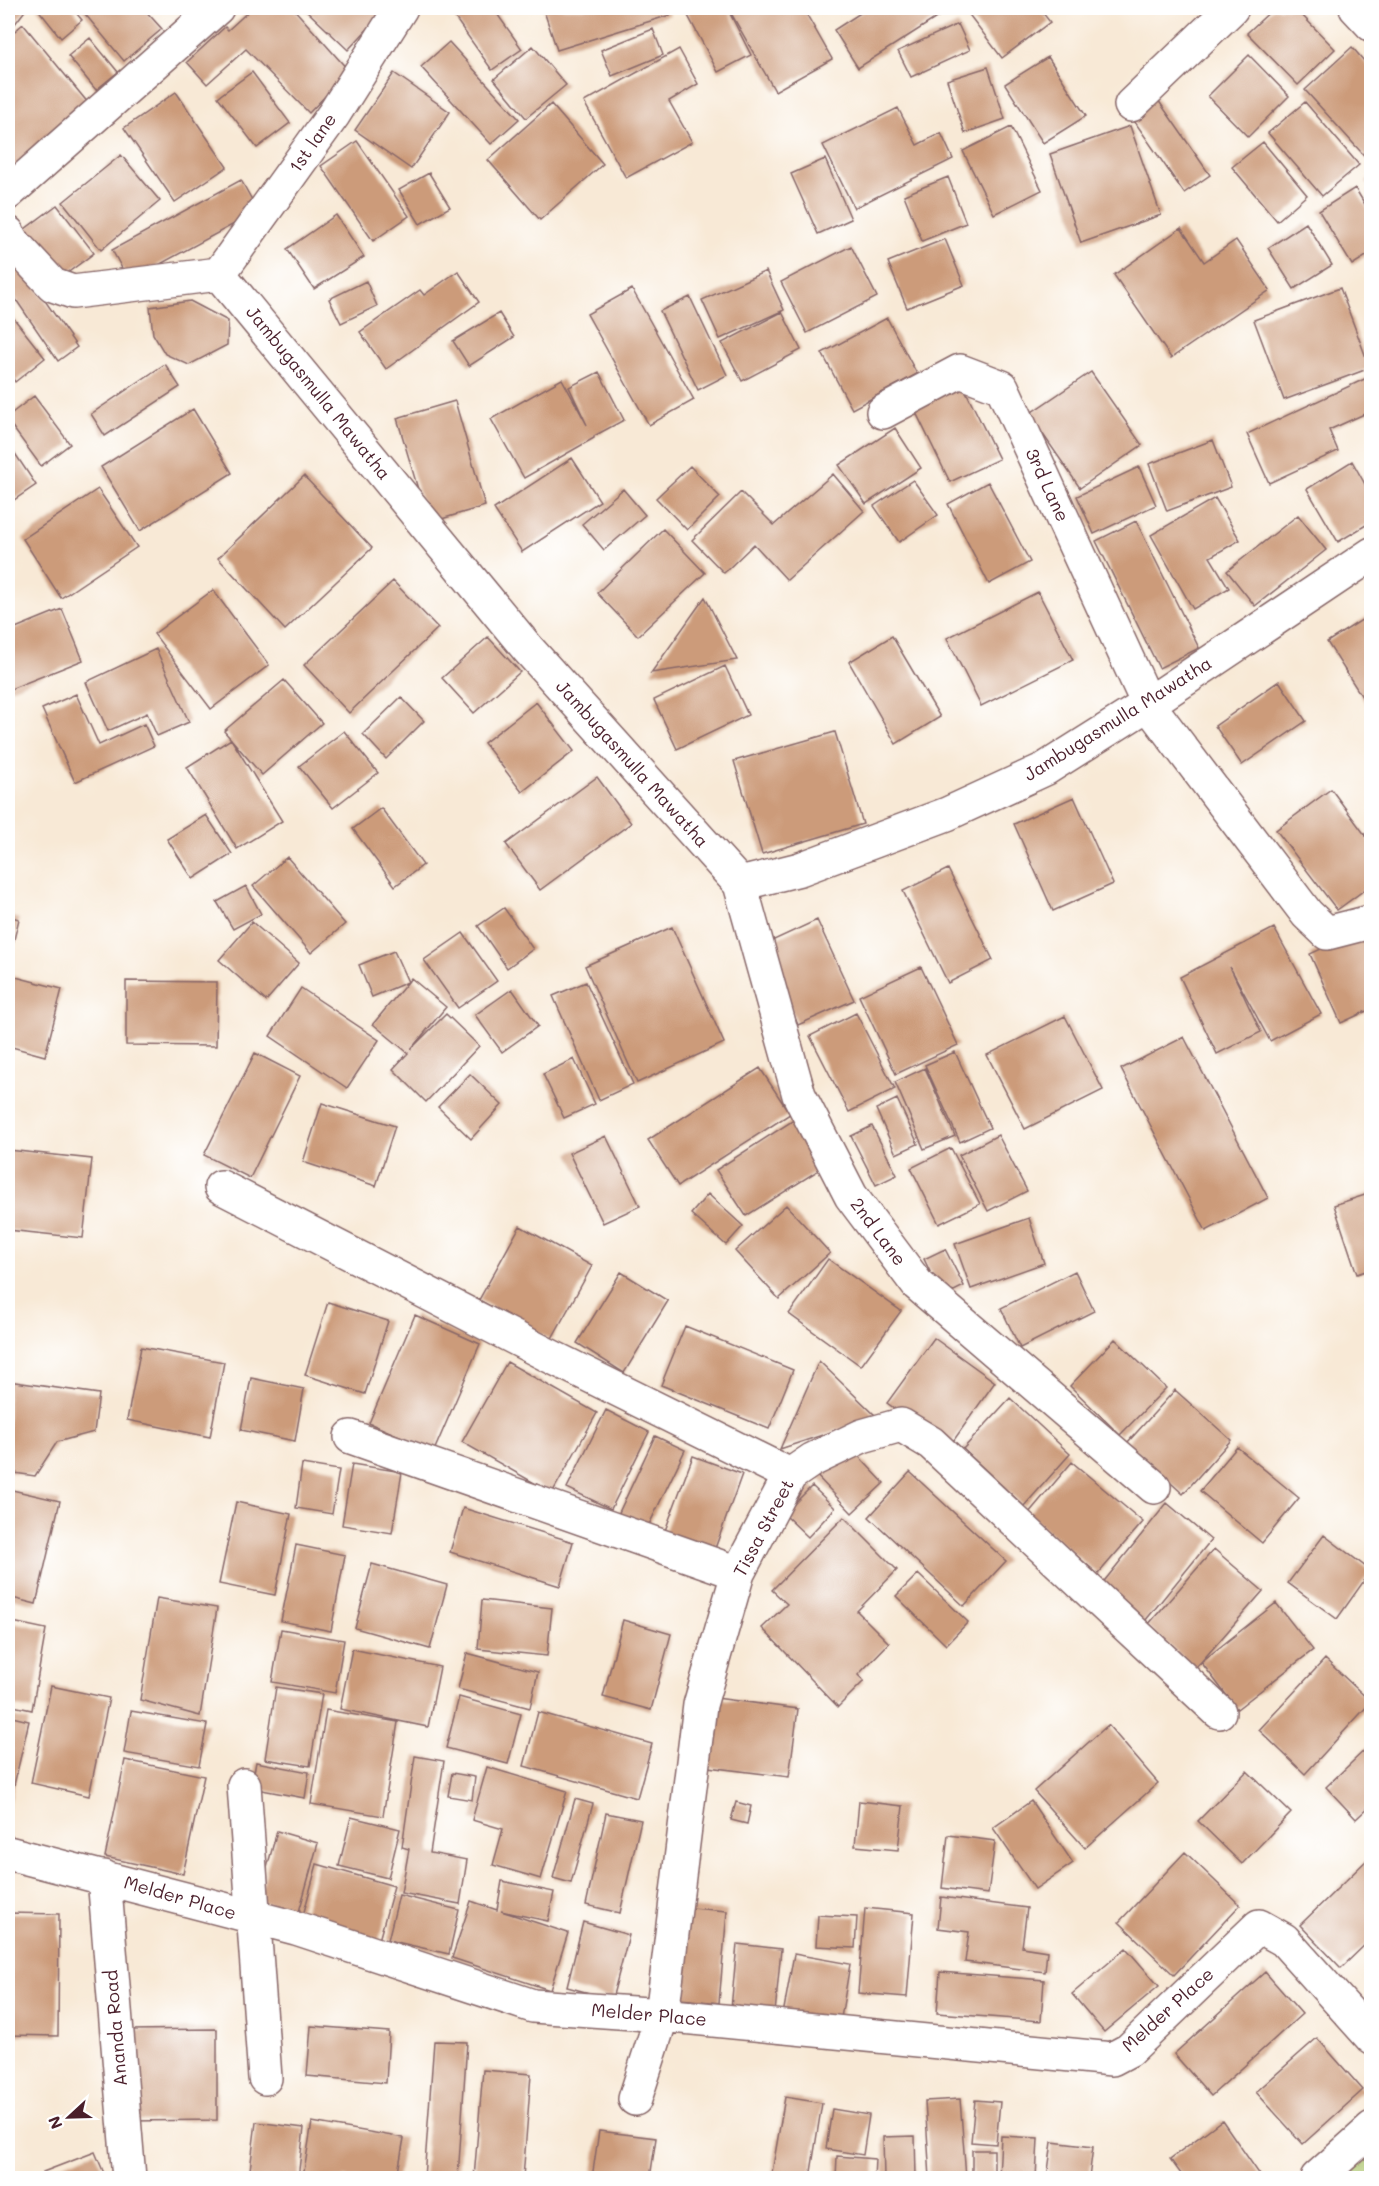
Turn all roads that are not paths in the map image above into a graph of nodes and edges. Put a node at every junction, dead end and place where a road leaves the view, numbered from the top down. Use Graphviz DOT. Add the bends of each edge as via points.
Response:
graph roads {
  1 [pos="217,8"];
  2 [pos="401,8"];
  3 [pos="1232,8"];
  4 [pos="1356,8"];
  5 [pos="1371,25"];
  6 [pos="1131,105"];
  7 [pos="8,194"];
  8 [pos="9,238"];
  9 [pos="219,274"];
  10 [pos="883,412"];
  11 [pos="1371,554"];
  12 [pos="1148,704"];
  13 [pos="740,884"];
  14 [pos="1370,922"];
  15 [pos="221,1187"];
  16 [pos="351,1437"];
  17 [pos="790,1475"];
  18 [pos="1154,1486"];
  19 [pos="738,1574"];
  20 [pos="1220,1712"];
  21 [pos="244,1785"];
  22 [pos="8,1853"];
  23 [pos="104,1877"];
  24 [pos="255,1919"];
  25 [pos="662,2015"];
  26 [pos="1371,2038"];
  27 [pos="265,2078"];
  28 [pos="635,2099"];
  29 [pos="1371,2129"];
  30 [pos="129,2178"];
  31 [pos="1317,2178"];
  1 -- 7 [label="street"];
  2 -- 9 [label="street, 1st lane" via="334,114"];
  3 -- 6 [label="street"];
  4 -- 5 [label="street"];
  8 -- 9 [label="street" via="53,285 73,292"];
  9 -- 13 [label="street, Jambugasmulla Mawatha" via="528,649"];
  10 -- 12 [label="street, 3rd Lane" via="960,371 1002,387"];
  11 -- 12 [label="street, Jambugasmulla Mawatha"];
  12 -- 13 [label="street, Jambugasmulla Mawatha" via="1045,769 947,814 800,869"];
  12 -- 14 [label="street, 3rd Lane" via="1307,914 1327,933"];
  13 -- 18 [label="street, 2nd Lane" via="799,1095 850,1196 917,1284"];
  15 -- 17 [label="street"];
  16 -- 19 [label="street"];
  17 -- 19 [label="street, Tissa Street"];
  17 -- 20 [label="street, Tissa Street" via="862,1436 901,1425 931,1443"];
  19 -- 25 [label="street, Tissa Street" via="700,1705"];
  21 -- 24 [label="street"];
  22 -- 23 [label="street, Melder Place"];
  23 -- 24 [label="street, Melder Place"];
  23 -- 30 [label="street, Ananda Road"];
  24 -- 25 [label="street, Melder Place" via="296,1928 533,2006"];
  24 -- 27 [label="street"];
  25 -- 26 [label="street, Melder Place" via="1112,2059 1129,2050 1259,1926 1284,1940"];
  25 -- 28 [label="street, Tissa Street"];
  29 -- 31 [label="street"];
}
